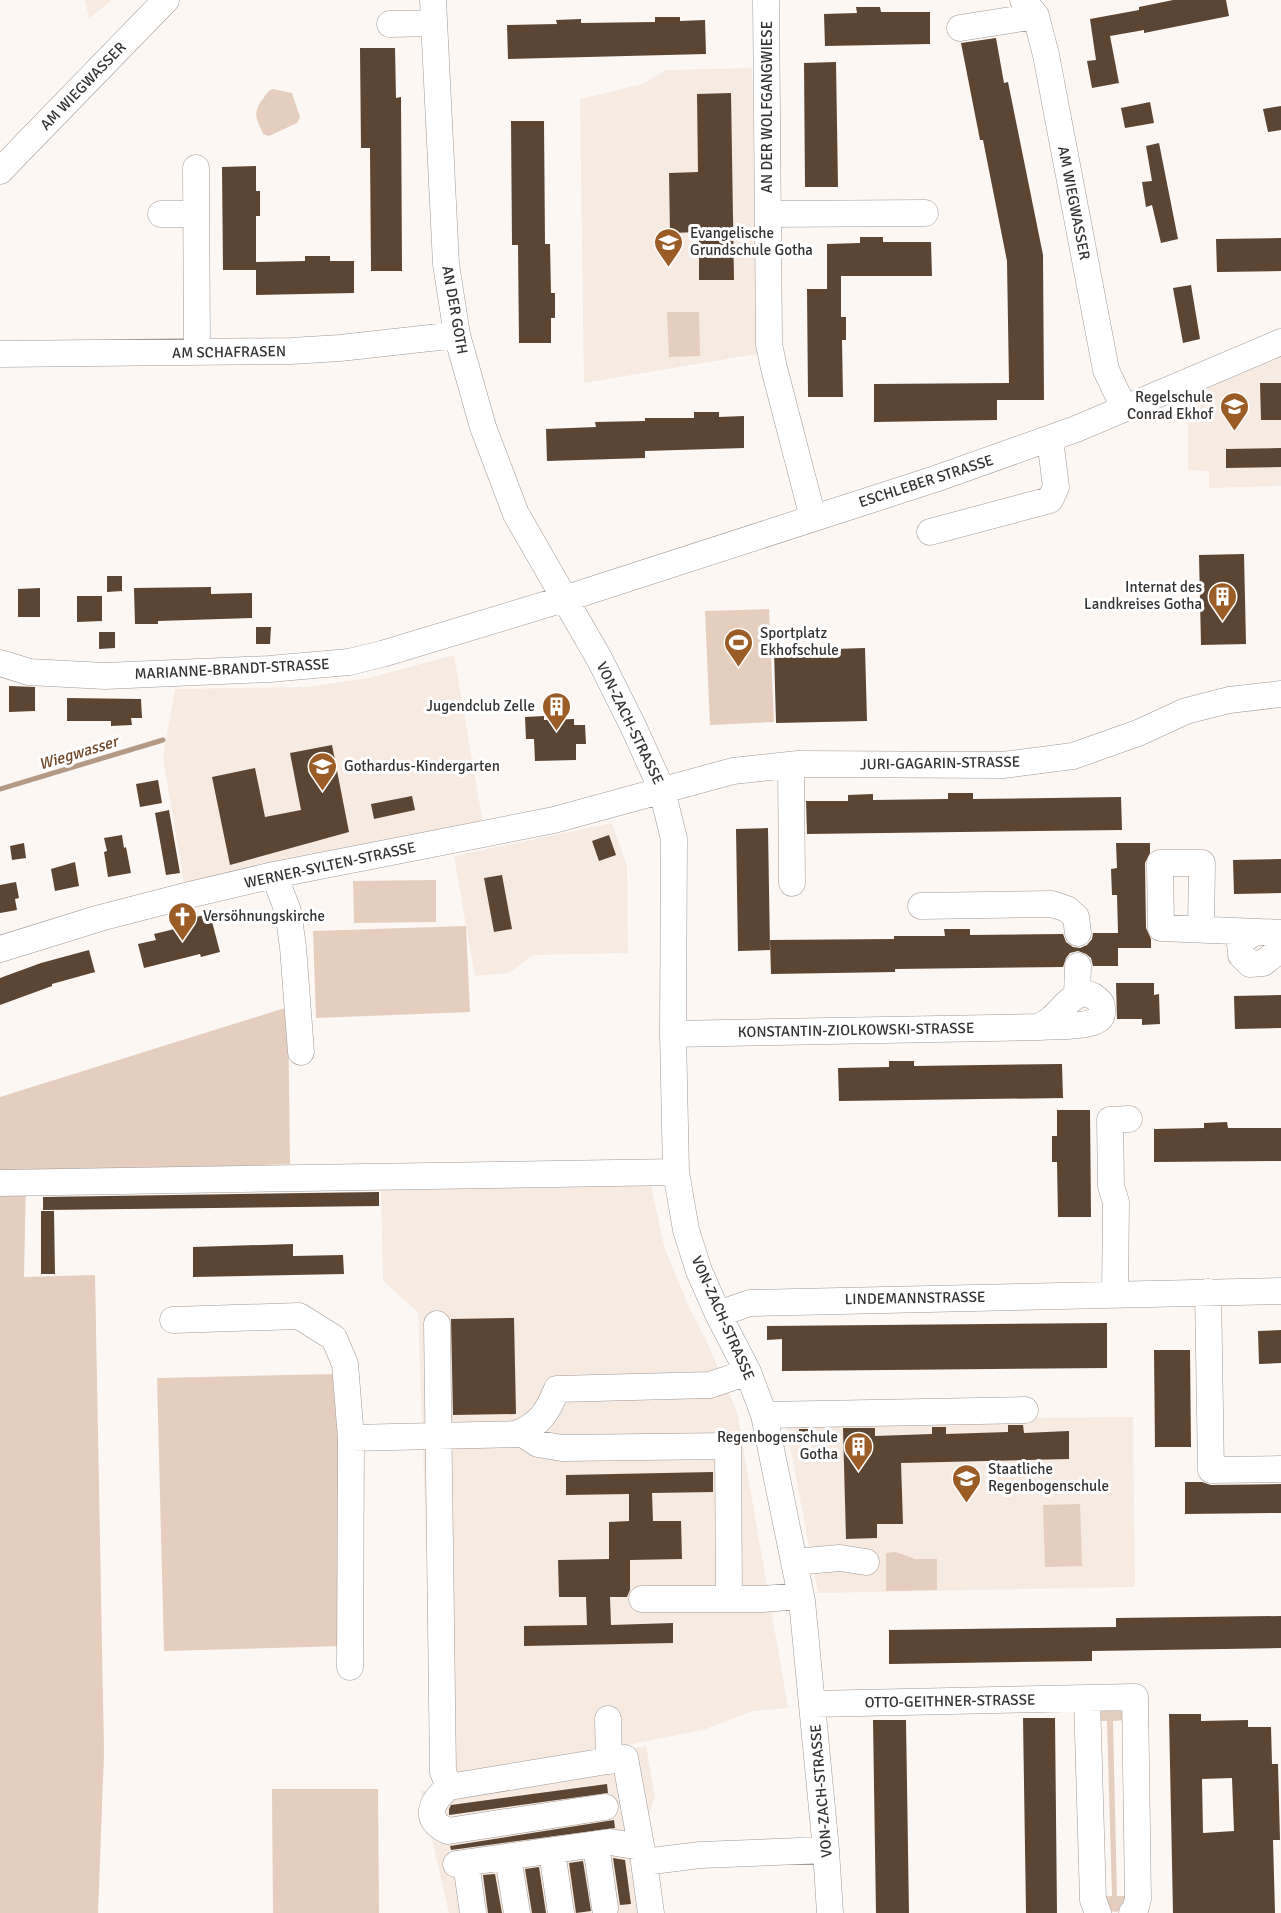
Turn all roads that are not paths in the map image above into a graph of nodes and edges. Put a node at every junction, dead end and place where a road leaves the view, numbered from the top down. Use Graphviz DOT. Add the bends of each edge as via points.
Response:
graph roads {
  1 [pos="166,0"];
  2 [pos="766,0"];
  3 [pos="1030,8"];
  4 [pos="434,12"];
  5 [pos="390,24"];
  6 [pos="960,28"];
  7 [pos="196,168"];
  8 [pos="0,171"];
  9 [pos="911,206"];
  10 [pos="161,214"];
  11 [pos="196,214"];
  12 [pos="768,214"];
  13 [pos="457,335"];
  14 [pos="1281,342"];
  15 [pos="197,352"];
  16 [pos="0,354"];
  17 [pos="1124,408"];
  18 [pos="1050,439"];
  19 [pos="813,519"];
  20 [pos="930,532"];
  21 [pos="564,599"];
  22 [pos="0,663"];
  23 [pos="1281,694"];
  24 [pos="791,765"];
  25 [pos="662,790"];
  26 [pos="274,875"];
  27 [pos="792,883"];
  28 [pos="921,906"];
  29 [pos="1201,929"];
  30 [pos="1270,932"];
  31 [pos="1078,933"];
  32 [pos="0,949"];
  33 [pos="1281,949"];
  34 [pos="1078,966"];
  35 [pos="674,1034"];
  36 [pos="301,1052"];
  37 [pos="1129,1119"];
  38 [pos="676,1172"];
  39 [pos="0,1183"];
  40 [pos="1281,1291"];
  41 [pos="1208,1292"];
  42 [pos="1115,1294"];
  43 [pos="718,1314"];
  44 [pos="173,1320"];
  45 [pos="437,1324"];
  46 [pos="748,1372"];
  47 [pos="1025,1410"];
  48 [pos="764,1415"];
  49 [pos="520,1432"];
  50 [pos="439,1435"];
  51 [pos="351,1438"];
  52 [pos="1281,1469"];
  53 [pos="794,1562"];
  54 [pos="866,1562"];
  55 [pos="801,1596"];
  56 [pos="642,1599"];
  57 [pos="729,1599"];
  58 [pos="350,1667"];
  59 [pos="1087,1699"];
  60 [pos="813,1704"];
  61 [pos="608,1719"];
  62 [pos="609,1761"];
  63 [pos="449,1787"];
  64 [pos="605,1807"];
  65 [pos="596,1845"];
  66 [pos="826,1850"];
  67 [pos="552,1851"];
  68 [pos="643,1855"];
  69 [pos="508,1857"];
  70 [pos="605,1908"];
  71 [pos="473,1913"];
  72 [pos="517,1913"];
  73 [pos="561,1913"];
  74 [pos="651,1913"];
  75 [pos="830,1913"];
  76 [pos="1098,1913"];
  77 [pos="1132,1913"];
  1 -- 8 [label="street, AM WIEGWASSER"];
  2 -- 12 [label="street, AN DER WOLFGANGWIESE"];
  3 -- 6 [label="street"];
  3 -- 17 [label="street, AM WIEGWASSER" via="1046,54 1107,370"];
  4 -- 5 [label="street"];
  4 -- 13 [label="street, AN DER GOTH" via="446,264"];
  7 -- 11 [label="street"];
  9 -- 12 [label="street, AN DER WOLFGANGWIESE"];
  10 -- 11 [label="street"];
  11 -- 15 [label="street"];
  12 -- 19 [label="street, AN DER WOLFGANGWIESE" via="769,344"];
  13 -- 15 [label="street, AM SCHAFRASEN" via="340,348"];
  13 -- 21 [label="street, AN DER GOTH" via="483,427 516,514"];
  14 -- 17 [label="street, ESCHLEBER STRASSE"];
  15 -- 16 [label="street, AM SCHAFRASEN"];
  17 -- 18 [label="street, ESCHLEBER STRASSE"];
  18 -- 19 [label="street, ESCHLEBER STRASSE"];
  18 -- 20 [label="street" via="1056,487 1050,500"];
  19 -- 21 [label="street, ESCHLEBER STRASSE"];
  21 -- 22 [label="street, MARIANNE-BRANDT-STRASSE" via="382,654 315,666 105,675 29,672"];
  21 -- 25 [label="street, VON-ZACH-STRASSE" via="605,669"];
  23 -- 24 [label="street, JURI-GAGARIN-STRASSE" via="1229,700 1186,711 1073,756 1004,765"];
  24 -- 25 [label="street, JURI-GAGARIN-STRASSE" via="733,771"];
  24 -- 27 [label="street"];
  25 -- 26 [label="street, WERNER-SYLTEN-STRASSE" via="554,820"];
  25 -- 35 [label="street, VON-ZACH-STRASSE" via="674,839"];
  26 -- 32 [label="street, WERNER-SYLTEN-STRASSE" via="100,918"];
  26 -- 36 [label="street" via="288,911"];
  28 -- 31 [label="street" via="1052,903 1076,917"];
  29 -- 29 [label="street" via="1161,928 1160,863 1202,863"];
  29 -- 30 [label="street"];
  30 -- 33 [label="street" via="1249,934 1240,943 1241,955 1250,964 1263,963"];
  34 -- 35 [label="street, KONSTANTIN-ZIOLKOWSKI-STRASSE" via="1077,995 1097,998 1103,1010 1094,1023"];
  35 -- 38 [label="street, VON-ZACH-STRASSE"];
  37 -- 42 [label="street" via="1110,1120 1111,1186 1116,1202"];
  38 -- 39 [label="street"];
  38 -- 43 [label="street, VON-ZACH-STRASSE" via="686,1230"];
  40 -- 41 [label="street, LINDEMANNSTRASSE"];
  41 -- 42 [label="street, LINDEMANNSTRASSE"];
  41 -- 52 [label="street" via="1211,1470"];
  42 -- 43 [label="street, LINDEMANNSTRASSE" via="750,1303"];
  43 -- 46 [label="street, VON-ZACH-STRASSE"];
  44 -- 51 [label="street" via="299,1316 334,1338 345,1365"];
  45 -- 50 [label="street"];
  46 -- 48 [label="street, VON-ZACH-STRASSE"];
  46 -- 49 [label="street" via="710,1385 557,1389 548,1410 534,1426"];
  47 -- 48 [label="street"];
  48 -- 53 [label="street, VON-ZACH-STRASSE"];
  49 -- 50 [label="street"];
  49 -- 57 [label="street" via="538,1444 562,1448 728,1446"];
  50 -- 51 [label="street"];
  50 -- 63 [label="street" via="443,1772"];
  51 -- 58 [label="street"];
  53 -- 54 [label="street" via="840,1558"];
  53 -- 55 [label="street, VON-ZACH-STRASSE"];
  55 -- 57 [label="street"];
  55 -- 60 [label="street, VON-ZACH-STRASSE"];
  56 -- 57 [label="street"];
  59 -- 60 [label="street, OTTO-GEITHNER-STRASSE"];
  59 -- 76 [label="street" via="1093,1900"];
  59 -- 77 [label="street, OTTO-GEITHNER-STRASSE" via="1135,1697 1138,1899"];
  60 -- 66 [label="street, VON-ZACH-STRASSE"];
  61 -- 62 [label="street"];
  62 -- 63 [label="street"];
  62 -- 68 [label="street" via="625,1758"];
  63 -- 64 [label="street" via="432,1807 439,1827 448,1831"];
  65 -- 67 [label="street"];
  65 -- 68 [label="street" via="610,1842"];
  65 -- 70 [label="street"];
  66 -- 68 [label="street"];
  66 -- 75 [label="street, VON-ZACH-STRASSE"];
  67 -- 69 [label="street"];
  67 -- 73 [label="street"];
  68 -- 74 [label="street"];
  69 -- 71 [label="street" via="461,1864"];
  69 -- 72 [label="street"];
}
